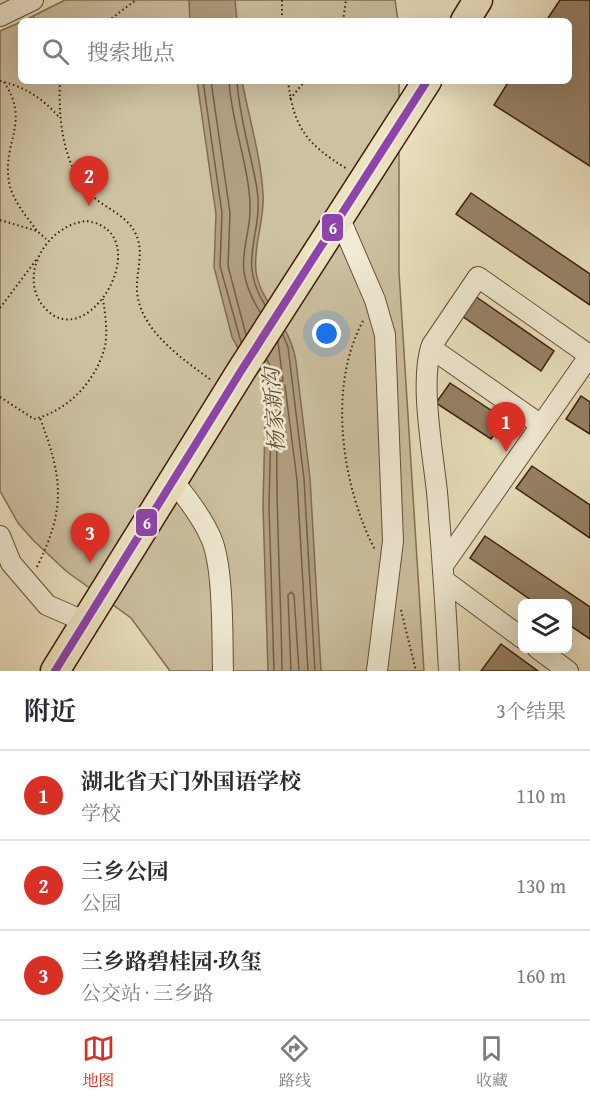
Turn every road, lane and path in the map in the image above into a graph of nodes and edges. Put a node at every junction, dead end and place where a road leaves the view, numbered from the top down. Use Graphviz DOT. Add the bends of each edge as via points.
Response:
graph roads {
  1 [pos="33,0"];
  2 [pos="136,0"];
  3 [pos="282,0"];
  4 [pos="346,0"];
  5 [pos="478,0"];
  6 [pos="0,16"];
  7 [pos="112,18"];
  8 [pos="282,18"];
  9 [pos="343,18"];
  10 [pos="467,18"];
  11 [pos="0,81"];
  12 [pos="4,82"];
  13 [pos="60,84"];
  14 [pos="288,84"];
  15 [pos="302,84"];
  16 [pos="425,84"];
  17 [pos="290,99"];
  18 [pos="59,117"];
  19 [pos="365,181"];
  20 [pos="0,220"];
  21 [pos="339,221"];
  22 [pos="37,231"];
  23 [pos="47,240"];
  24 [pos="38,258"];
  25 [pos="103,299"];
  26 [pos="375,300"];
  27 [pos="0,308"];
  28 [pos="431,348"];
  29 [pos="590,355"];
  30 [pos="235,382"];
  31 [pos="0,397"];
  32 [pos="40,418"];
  33 [pos="541,425"];
  34 [pos="173,481"];
  35 [pos="0,536"];
  36 [pos="444,572"];
  37 [pos="389,578"];
  38 [pos="28,584"];
  39 [pos="399,605"];
  40 [pos="86,622"];
  41 [pos="518,635"];
  42 [pos="544,653"];
  43 [pos="55,671"];
  44 [pos="223,671"];
  45 [pos="377,671"];
  46 [pos="416,671"];
  47 [pos="449,671"];
  48 [pos="568,671"];
  1 -- 6 [label="street"];
  2 -- 7 [label="path"];
  3 -- 8 [label="path"];
  4 -- 9 [label="path"];
  5 -- 10 [label="highway"];
  11 -- 12 [label="path"];
  12 -- 18 [label="path" via="33,93"];
  12 -- 22 [label="path" via="14,96 17,110 7,167 9,185"];
  13 -- 18 [label="path"];
  14 -- 17 [label="path"];
  15 -- 17 [label="path"];
  16 -- 19 [label="highway"];
  17 -- 19 [label="path" via="291,111 305,136 327,157"];
  18 -- 30 [label="path" via="64,142 80,180 95,199 129,222 139,241 137,292 145,316 161,339"];
  19 -- 21 [label="highway"];
  20 -- 22 [label="path"];
  21 -- 26 [label="street"];
  21 -- 30 [label="highway"];
  22 -- 23 [label="path"];
  23 -- 24 [label="path"];
  23 -- 25 [label="path" via="72,222 99,223 108,230 118,252 117,268"];
  24 -- 25 [label="path" via="36,292 53,316 77,318 92,311"];
  24 -- 27 [label="path"];
  25 -- 32 [label="path" via="105,345 97,368 65,406"];
  26 -- 37 [label="street" via="386,335 390,414 393,541"];
  26 -- 37 [label="path" via="360,327 346,370 342,416 349,475 360,520"];
  28 -- 29 [label="street" via="478,277"];
  28 -- 33 [label="street"];
  28 -- 36 [label="street" via="427,357 428,399"];
  29 -- 33 [label="street"];
  30 -- 34 [label="highway"];
  31 -- 32 [label="path" via="25,415"];
  32 -- 38 [label="path" via="52,450 59,506 53,534"];
  33 -- 36 [label="street"];
  34 -- 40 [label="highway"];
  34 -- 44 [label="street" via="195,508 212,540 220,588"];
  35 -- 38 [label="street" via="11,563"];
  36 -- 41 [label="street"];
  36 -- 47 [label="street"];
  37 -- 45 [label="street"];
  38 -- 40 [label="street" via="47,605"];
  39 -- 46 [label="path"];
  40 -- 43 [label="highway"];
  42 -- 48 [label="street"];
}
